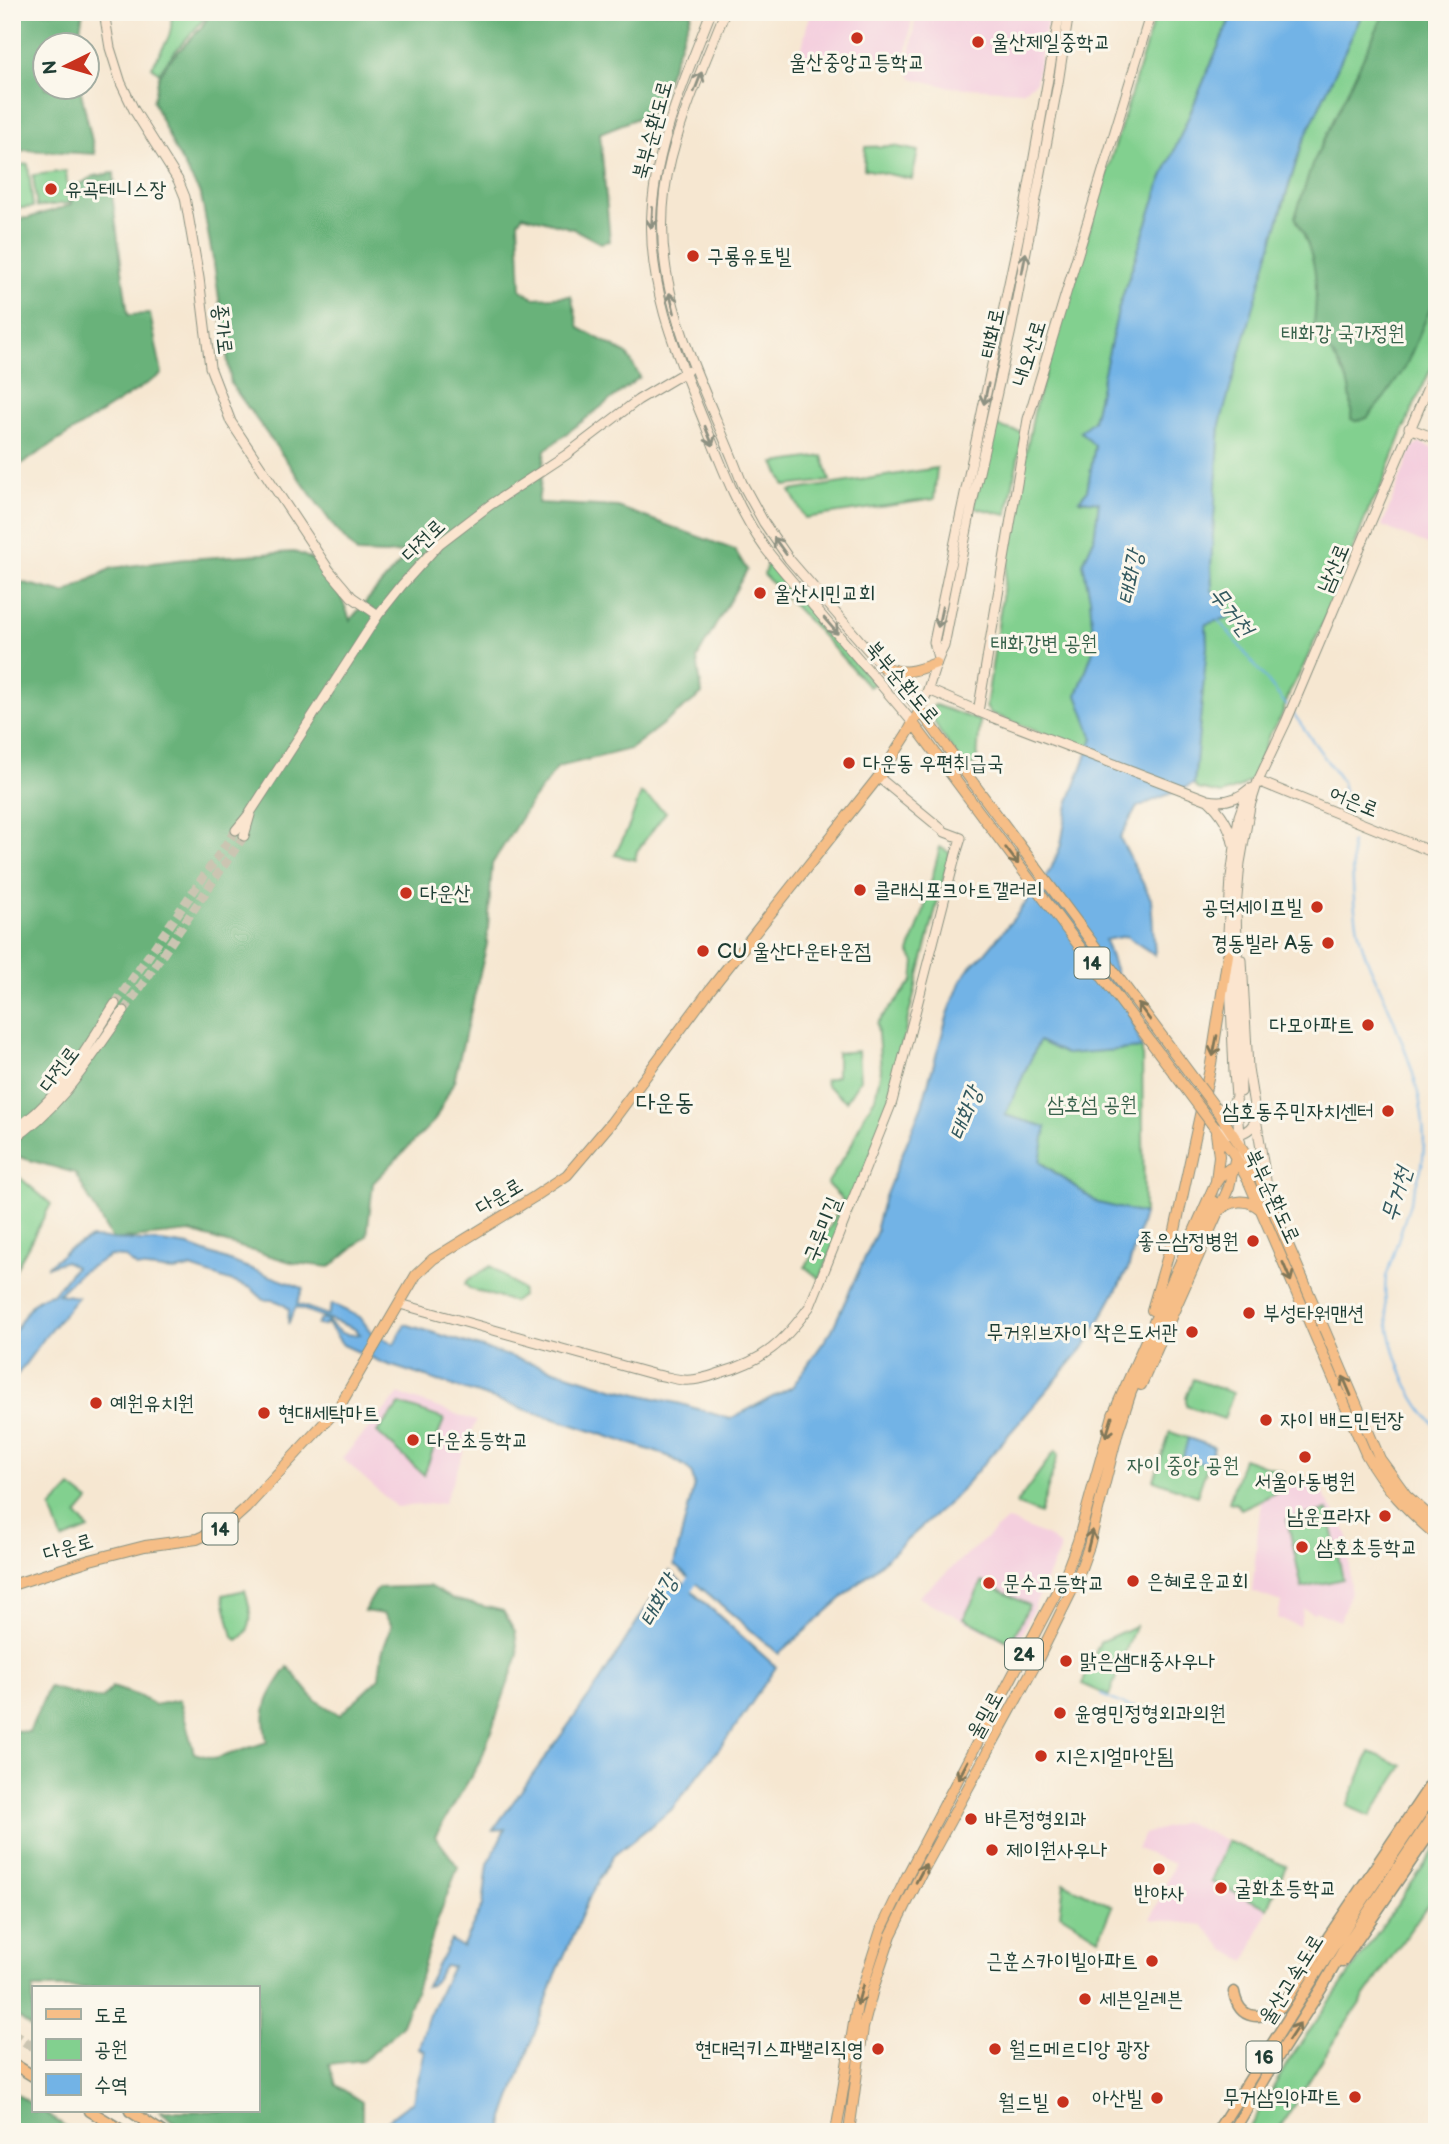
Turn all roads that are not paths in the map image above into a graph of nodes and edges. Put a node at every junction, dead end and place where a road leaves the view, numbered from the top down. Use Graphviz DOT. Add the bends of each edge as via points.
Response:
graph roads {
  1 [pos="104,12"];
  2 [pos="711,12"];
  3 [pos="724,12"];
  4 [pos="1060,12"];
  5 [pos="1069,12"];
  6 [pos="1152,12"];
  7 [pos="1437,366"];
  8 [pos="695,367"];
  9 [pos="684,373"];
  10 [pos="1409,428"];
  11 [pos="1437,439"];
  12 [pos="378,615"];
  13 [pos="937,660"];
  14 [pos="881,666"];
  15 [pos="928,693"];
  16 [pos="920,710"];
  17 [pos="978,712"];
  18 [pos="913,723"];
  19 [pos="930,725"];
  20 [pos="877,777"];
  21 [pos="1258,781"];
  22 [pos="1204,799"];
  23 [pos="1230,800"];
  24 [pos="1244,802"];
  25 [pos="250,813"];
  26 [pos="1248,817"];
  27 [pos="236,830"];
  28 [pos="244,836"];
  29 [pos="1234,850"];
  30 [pos="1437,855"];
  31 [pos="1238,885"];
  32 [pos="1228,954"];
  33 [pos="115,1004"];
  34 [pos="124,1011"];
  35 [pos="1238,1094"];
  36 [pos="1214,1106"];
  37 [pos="1257,1116"];
  38 [pos="1212,1124"];
  39 [pos="12,1131"];
  40 [pos="1235,1135"];
  41 [pos="12,1140"];
  42 [pos="1239,1164"];
  43 [pos="1259,1178"];
  44 [pos="1215,1184"];
  45 [pos="1214,1202"];
  46 [pos="1270,1202"];
  47 [pos="1260,1209"];
  48 [pos="1217,1213"];
  49 [pos="400,1304"];
  50 [pos="1135,1364"];
  51 [pos="1110,1463"];
  52 [pos="1437,1523"];
  53 [pos="1437,1536"];
  54 [pos="12,1585"];
  55 [pos="1437,1775"];
  56 [pos="1437,1789"];
  57 [pos="1437,1809"];
  58 [pos="1437,1823"];
  59 [pos="1351,1904"];
  60 [pos="1316,1987"];
  61 [pos="1234,1992"];
  62 [pos="12,2063"];
  63 [pos="32,2075"];
  64 [pos="92,2112"];
  65 [pos="132,2112"];
  66 [pos="125,2132"];
  67 [pos="162,2132"];
  68 [pos="835,2132"];
  69 [pos="849,2132"];
  70 [pos="1217,2132"];
  71 [pos="1233,2132"];
  1 -- 12 [label="main road, 종가로" via="121,83 185,197 210,366 231,422 329,570 352,597"];
  2 -- 9 [label="main road, 북부순환도로, one-way" via="665,140 652,210 659,298"];
  8 -- 3 [label="main road, 북부순환도로, one-way" via="667,281 663,202 675,144"];
  4 -- 13 [label="main road, 태화로, one-way" via="1026,202 934,642"];
  13 -- 5 [label="main road, 태화로, one-way" via="944,646 1012,330"];
  6 -- 17 [label="main road, 내오산로" via="1028,419"];
  7 -- 10 [label="main road, 남산로"];
  8 -- 9 [label="main road, 다전로"];
  14 -- 8 [label="main road, 북부순환도로, one-way" via="764,523 742,482"];
  9 -- 12 [label="main road, 다전로" via="638,400 439,544"];
  9 -- 18 [label="main road, 북부순환도로, one-way" via="753,530"];
  10 -- 11 [label="main road"];
  10 -- 21 [label="main road, 남산로"];
  12 -- 25 [label="main road, 다전로"];
  13 -- 14 [label="main road" via="902,673"];
  13 -- 15 [label="main road, 태화로"];
  14 -- 16 [label="main road, 북부순환도로"];
  15 -- 16 [label="main road, 태화로"];
  15 -- 17 [label="main road"];
  15 -- 19 [label="main road"];
  16 -- 18 [label="main road, 다운로 / 14"];
  16 -- 19 [label="main road, 북부순환도로 / 14"];
  17 -- 22 [label="main road"];
  18 -- 20 [label="main road, 다운로 / 14"];
  18 -- 38 [label="main road, 북부순환도로 / 14, one-way, bridge"];
  36 -- 19 [label="main road, 북부순환도로 / 14, one-way, bridge"];
  20 -- 49 [label="main road, 다운로 / 14" via="567,1175 433,1259 416,1275"];
  20 -- 49 [label="main road, 구루미길" via="945,832 961,838 892,1102 810,1306 791,1332 769,1352 743,1366 685,1380"];
  21 -- 23 [label="main road"];
  21 -- 24 [label="main road, 남산로"];
  21 -- 26 [label="main road, 남산로"];
  21 -- 30 [label="main road, 어은로"];
  22 -- 23 [label="main road"];
  22 -- 29 [label="main road" via="1228,827"];
  23 -- 24 [label="main road"];
  24 -- 26 [label="main road"];
  24 -- 29 [label="main road, 남산로"];
  25 -- 27 [label="main road, 다전로"];
  25 -- 28 [label="main road, 다전로"];
  26 -- 31 [label="main road, 남산로"];
  29 -- 32 [label="main road, 남산로"];
  31 -- 35 [label="main road, 남산로"];
  31 -- 37 [label="main road" via="1247,1055"];
  32 -- 35 [label="main road, 남산로"];
  32 -- 50 [label="main road, one-way" via="1216,1040 1174,1235"];
  33 -- 39 [label="main road, 다전로" via="60,1086 42,1108"];
  34 -- 41 [label="main road, 다전로" via="66,1092"];
  35 -- 36 [label="main road" via="1228,1108"];
  35 -- 40 [label="main road"];
  36 -- 40 [label="main road, 북부순환도로"];
  37 -- 40 [label="main road" via="1251,1129"];
  37 -- 46 [label="main road"];
  38 -- 40 [label="main road"];
  38 -- 42 [label="main road, 북부순환도로"];
  38 -- 44 [label="main road" via="1219,1163"];
  40 -- 42 [label="main road"];
  40 -- 43 [label="main road, 북부순환도로"];
  42 -- 43 [label="main road"];
  42 -- 44 [label="main road" via="1227,1168"];
  42 -- 47 [label="main road, 북부순환도로"];
  42 -- 48 [label="main road"];
  43 -- 46 [label="main road, 북부순환도로"];
  44 -- 50 [label="main road"];
  45 -- 51 [label="main road, 울밀로 / 24" via="1141,1367"];
  52 -- 46 [label="main road, 북부순환도로, one-way" via="1406,1495 1380,1459"];
  47 -- 48 [label="main road" via="1239,1201"];
  47 -- 53 [label="main road, 북부순환도로, one-way" via="1366,1454 1394,1496"];
  48 -- 51 [label="main road"];
  49 -- 54 [label="main road, 다운로 / 14" via="339,1407 226,1526 197,1539 123,1551"];
  50 -- 68 [label="main road, 울밀로 / 24, one-way" via="1110,1423 1065,1576 881,1930 857,2005"];
  69 -- 51 [label="main road, 울밀로 / 24, one-way" via="863,2028 888,1942 1076,1582"];
  55 -- 59 [label="highway"];
  56 -- 60 [label="highway, 울산고속도로 / 16" via="1352,1917"];
  57 -- 60 [label="highway, 울산고속도로 / 16"];
  58 -- 60 [label="highway" via="1351,1951"];
  59 -- 60 [label="highway"];
  59 -- 61 [label="highway" via="1282,2006 1270,2014 1252,2016 1240,2010"];
  60 -- 70 [label="highway, 울산고속도로 / 16"];
  71 -- 60 [label="highway, 울산고속도로 / 16, one-way"];
  62 -- 63 [label="highway"];
  64 -- 66 [label="highway"];
  65 -- 67 [label="highway"];
}
